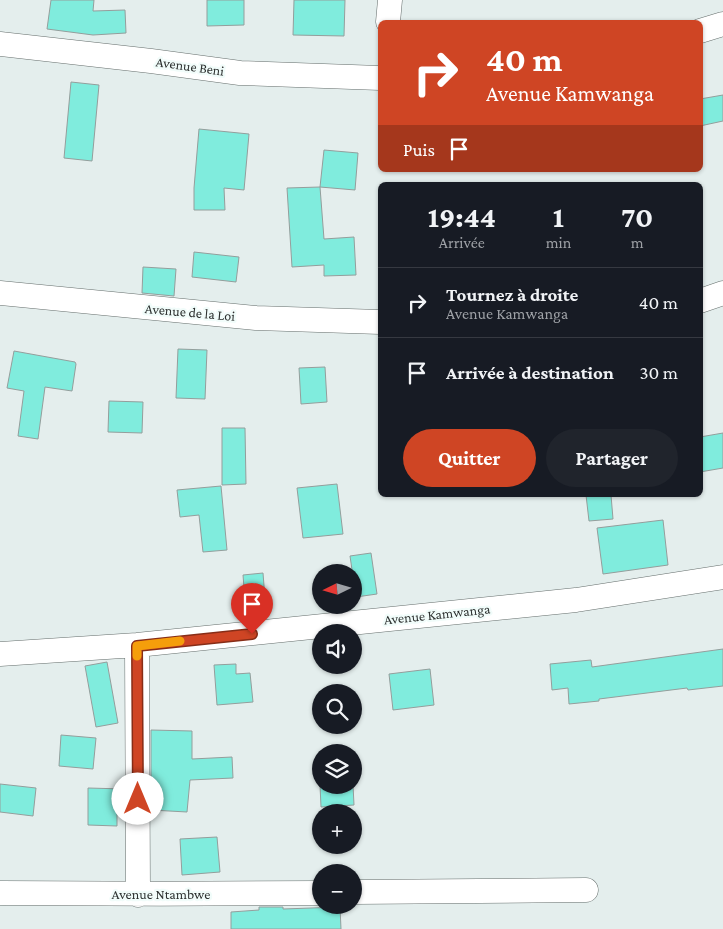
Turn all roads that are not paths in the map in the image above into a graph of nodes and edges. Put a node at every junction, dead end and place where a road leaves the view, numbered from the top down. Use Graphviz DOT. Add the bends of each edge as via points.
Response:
graph roads {
  1 [pos="390,0"];
  2 [pos="388,20"];
  3 [pos="723,24"];
  4 [pos="703,30"];
  5 [pos="0,44"];
  6 [pos="378,78"];
  7 [pos="0,293"];
  8 [pos="723,293"];
  9 [pos="703,300"];
  10 [pos="378,322"];
  11 [pos="723,577"];
  12 [pos="137,646"];
  13 [pos="0,654"];
  14 [pos="586,890"];
  15 [pos="362,892"];
  16 [pos="0,893"];
  17 [pos="312,893"];
  18 [pos="138,895"];
  1 -- 2 [label="street"];
  3 -- 4 [label="street"];
  5 -- 6 [label="street, Avenue Beni" via="240,72"];
  7 -- 10 [label="street, Avenue de la Loi" via="256,318"];
  8 -- 9 [label="street"];
  11 -- 12 [label="street, Avenue Kamwanga" via="576,600"];
  12 -- 13 [label="street, Avenue Kamwanga"];
  12 -- 18 [label="street"];
  14 -- 15 [label="street"];
  16 -- 18 [label="street, Avenue Ntambwe"];
  17 -- 18 [label="street, Avenue Ntambwe"];
}
